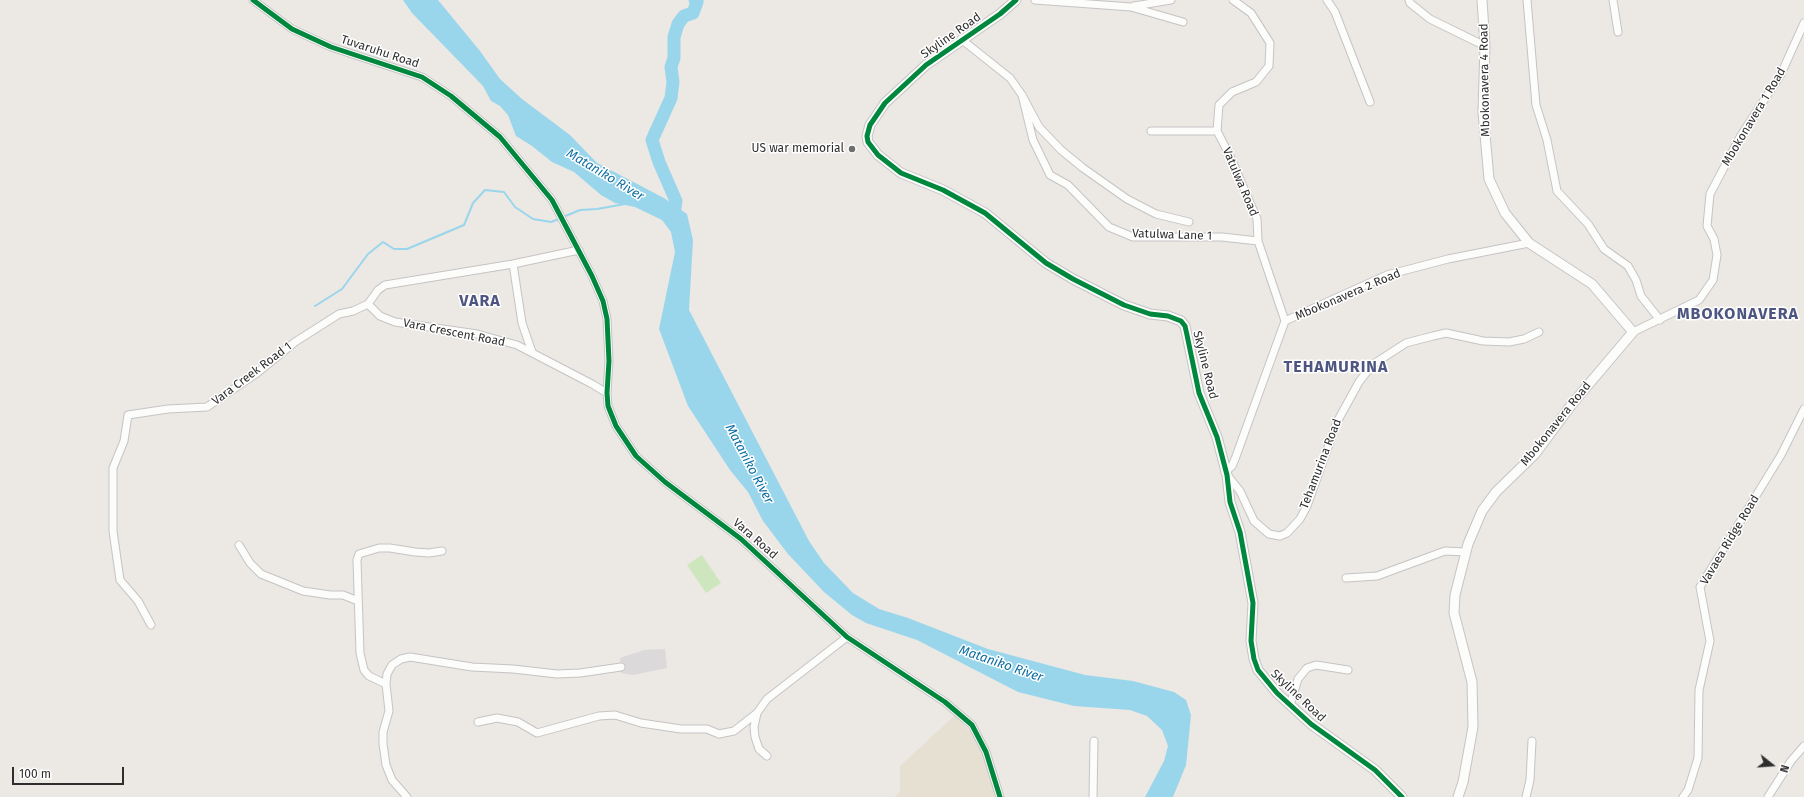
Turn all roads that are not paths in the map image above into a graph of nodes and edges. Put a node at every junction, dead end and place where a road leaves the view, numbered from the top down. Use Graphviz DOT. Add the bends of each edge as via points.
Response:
graph roads {
  1 [pos="253,0"];
  2 [pos="1016,0"];
  3 [pos="1035,0"];
  4 [pos="1171,0"];
  5 [pos="1233,0"];
  6 [pos="1327,0"];
  7 [pos="1409,0"];
  8 [pos="1482,0"];
  9 [pos="1527,0"];
  10 [pos="1613,0"];
  11 [pos="1131,7"];
  12 [pos="1183,22"];
  13 [pos="1804,23"];
  14 [pos="1618,32"];
  15 [pos="961,39"];
  16 [pos="1485,46"];
  17 [pos="1022,95"];
  18 [pos="1370,102"];
  19 [pos="1151,131"];
  20 [pos="1216,131"];
  21 [pos="1189,222"];
  22 [pos="1258,241"];
  23 [pos="1529,243"];
  24 [pos="578,250"];
  25 [pos="512,264"];
  26 [pos="368,304"];
  27 [pos="1660,320"];
  28 [pos="1285,321"];
  29 [pos="1539,332"];
  30 [pos="1633,332"];
  31 [pos="532,352"];
  32 [pos="607,393"];
  33 [pos="1804,409"];
  34 [pos="1226,474"];
  35 [pos="239,545"];
  36 [pos="442,551"];
  37 [pos="1466,552"];
  38 [pos="1346,578"];
  39 [pos="358,602"];
  40 [pos="151,625"];
  41 [pos="847,637"];
  42 [pos="621,666"];
  43 [pos="1348,670"];
  44 [pos="386,684"];
  45 [pos="1290,705"];
  46 [pos="757,713"];
  47 [pos="478,722"];
  48 [pos="1094,741"];
  49 [pos="1532,741"];
  50 [pos="1804,746"];
  51 [pos="767,756"];
  52 [pos="408,797"];
  53 [pos="1000,797"];
  54 [pos="1094,797"];
  55 [pos="1402,797"];
  56 [pos="1458,797"];
  57 [pos="1526,797"];
  58 [pos="1683,797"];
  59 [pos="1768,797"];
  1 -- 24 [label="street, Tuvaruhu Road" via="292,29 330,47 422,77 451,96 500,138 552,200"];
  2 -- 15 [label="street, Skyline Road" via="1000,14"];
  3 -- 11 [label="street"];
  4 -- 11 [label="street"];
  5 -- 20 [label="street" via="1251,13 1270,43 1269,66 1256,82 1232,92 1219,105"];
  6 -- 18 [label="street"];
  7 -- 16 [label="street" via="1430,19"];
  8 -- 16 [label="street, Mbokonavera 4 Road"];
  9 -- 27 [label="street" via="1536,104 1547,140 1557,191 1588,224 1604,249 1628,266 1641,296"];
  10 -- 14 [label="street"];
  11 -- 12 [label="street"];
  13 -- 27 [label="street, Mbokonavera 1 Road" via="1781,74 1740,137 1710,194 1707,226 1718,255 1712,280 1699,300"];
  15 -- 17 [label="street" via="1010,78"];
  15 -- 34 [label="street, Skyline Road" via="926,64 885,104 870,125 867,136 870,146 902,173 942,190 985,213 1046,263 1073,280 1124,305 1181,321 1186,330 1199,393 1217,437"];
  16 -- 23 [label="street, Mbokonavera 4 Road" via="1483,112 1489,179 1505,213"];
  17 -- 21 [label="street" via="1039,127 1083,168 1128,199 1156,214"];
  17 -- 22 [label="street, Vatulwa Lane 1" via="1033,140 1050,174 1068,185 1109,227 1133,237 1222,237"];
  19 -- 20 [label="street"];
  20 -- 22 [label="street, Vatulwa Road" via="1230,156 1257,219"];
  22 -- 28 [label="street, Vatulwa Road"];
  23 -- 28 [label="street, Mbokonavera 2 Road" via="1448,259 1387,275"];
  23 -- 30 [label="street" via="1592,284"];
  24 -- 25 [label="street, Vara Creek Road 1"];
  24 -- 32 [label="street, Vara Road" via="603,301 607,319"];
  25 -- 26 [label="street, Vara Creek Road 1" via="385,285"];
  25 -- 31 [label="street" via="522,324"];
  26 -- 31 [label="street, Vara Crescent Road" via="380,316 395,322 477,334"];
  26 -- 40 [label="street, Vara Creek Road 1" via="339,314 295,342 257,373 207,407 168,409 128,416 124,440 114,468 113,531 120,580 138,601"];
  27 -- 30 [label="street, Mbokonavera 1 Road"];
  28 -- 34 [label="street, Mbokonavera 2 Road" via="1235,459"];
  29 -- 34 [label="street, Tehamurina Road" via="1524,339 1508,342 1483,341 1446,333 1406,343 1372,365 1359,382 1330,438 1307,506 1300,519 1287,533 1280,536 1269,534 1254,522 1240,491"];
  30 -- 37 [label="street, Mbokonavera Road" via="1572,404 1535,454 1496,492 1482,511"];
  31 -- 32 [label="street, Vara Crescent Road"];
  32 -- 41 [label="street, Vara Road" via="608,406 616,426 636,456 665,482 741,539"];
  33 -- 58 [label="street, Vavaea Ridge Road" via="1781,455 1700,587 1710,641 1700,690 1698,758 1688,790"];
  34 -- 45 [label="street, Skyline Road" via="1253,603 1251,641 1254,659 1264,678"];
  35 -- 39 [label="street" via="250,563 261,574 303,590 343,595"];
  36 -- 39 [label="street" via="415,552 384,548 358,554"];
  37 -- 38 [label="street" via="1445,551 1377,576"];
  37 -- 56 [label="street, Mbokonavera Road" via="1455,595 1454,613 1472,682 1473,727"];
  39 -- 44 [label="street" via="360,653 364,670 369,676"];
  41 -- 46 [label="street" via="767,699"];
  41 -- 53 [label="street, Vara Road" via="945,702 972,724 986,752"];
  42 -- 44 [label="street" via="557,674 472,667 410,657 392,665 387,674"];
  43 -- 45 [label="street" via="1316,665 1307,668 1298,679"];
  44 -- 52 [label="street" via="389,711 383,732 386,765 392,780"];
  45 -- 55 [label="street, Skyline Road" via="1311,724 1375,770"];
  46 -- 47 [label="street" via="734,731 719,734 707,729 681,729 641,723 615,715 599,716 537,733 518,722 497,718"];
  46 -- 51 [label="street" via="755,737 759,748"];
  48 -- 54 [label="street"];
  49 -- 57 [label="street" via="1530,780"];
  50 -- 59 [label="street"];
}
